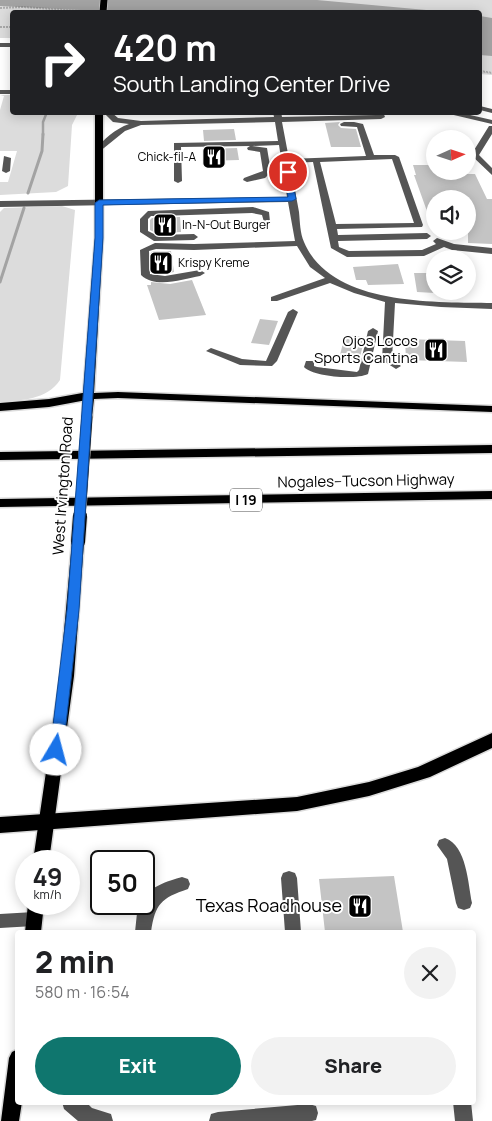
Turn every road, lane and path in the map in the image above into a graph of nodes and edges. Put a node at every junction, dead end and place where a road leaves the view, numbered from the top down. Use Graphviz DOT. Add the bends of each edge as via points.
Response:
graph roads {
  1 [pos="0,8"];
  2 [pos="65,10"];
  3 [pos="98,115"];
  4 [pos="110,115"];
  5 [pos="380,115"];
  6 [pos="458,115"];
  7 [pos="277,116"];
  8 [pos="175,122"];
  9 [pos="492,122"];
  10 [pos="141,123"];
  11 [pos="306,125"];
  12 [pos="492,128"];
  13 [pos="176,133"];
  14 [pos="282,143"];
  15 [pos="99,150"];
  16 [pos="177,150"];
  17 [pos="7,158"];
  18 [pos="371,158"];
  19 [pos="316,160"];
  20 [pos="286,161"];
  21 [pos="6,171"];
  22 [pos="492,173"];
  23 [pos="247,176"];
  24 [pos="178,181"];
  25 [pos="291,195"];
  26 [pos="0,198"];
  27 [pos="99,199"];
  28 [pos="0,204"];
  29 [pos="267,220"];
  30 [pos="419,225"];
  31 [pos="332,227"];
  32 [pos="426,235"];
  33 [pos="426,236"];
  34 [pos="194,237"];
  35 [pos="334,238"];
  36 [pos="435,240"];
  37 [pos="300,243"];
  38 [pos="443,244"];
  39 [pos="492,252"];
  40 [pos="200,273"];
  41 [pos="332,279"];
  42 [pos="274,299"];
  43 [pos="390,300"];
  44 [pos="491,309"];
  45 [pos="293,312"];
  46 [pos="373,331"];
  47 [pos="211,351"];
  48 [pos="310,363"];
  49 [pos="396,366"];
  50 [pos="88,396"];
  51 [pos="0,407"];
  52 [pos="492,409"];
  53 [pos="492,449"];
  54 [pos="0,456"];
  55 [pos="492,495"];
  56 [pos="0,504"];
  57 [pos="492,740"];
  58 [pos="46,824"];
  59 [pos="0,826"];
  60 [pos="445,844"];
  61 [pos="42,850"];
  62 [pos="289,878"];
  63 [pos="182,884"];
  64 [pos="464,902"];
  65 [pos="34,918"];
  66 [pos="0,921"];
  67 [pos="143,930"];
  68 [pos="294,930"];
  69 [pos="15,1082"];
  70 [pos="74,1105"];
  71 [pos="462,1105"];
  72 [pos="309,1112"];
  73 [pos="10,1121"];
  74 [pos="104,1121"];
  75 [pos="218,1121"];
  76 [pos="464,1121"];
  1 -- 2 [label="path"];
  3 -- 15 [label="main road, West Irvington Road"];
  4 -- 10 [label="street" via="116,120"];
  5 -- 7 [label="street"];
  6 -- 9 [label="street"];
  7 -- 8 [label="street"];
  7 -- 14 [label="street"];
  8 -- 10 [label="street"];
  8 -- 13 [label="street"];
  10 -- 15 [label="street" via="119,130"];
  11 -- 18 [label="street" via="360,126"];
  12 -- 22 [label="street" via="474,155"];
  14 -- 16 [label="street" via="176,145"];
  14 -- 20 [label="street"];
  15 -- 27 [label="main road, West Irvington Road"];
  16 -- 23 [label="street" via="264,150 260,159 261,169"];
  16 -- 24 [label="street"];
  17 -- 21 [label="street"];
  18 -- 19 [label="street"];
  18 -- 30 [label="street" via="395,157"];
  19 -- 20 [label="street"];
  19 -- 31 [label="street"];
  20 -- 25 [label="street"];
  25 -- 27 [label="street"];
  25 -- 37 [label="street"];
  26 -- 27 [label="street"];
  27 -- 28 [label="street"];
  27 -- 50 [label="main road, West Irvington Road"];
  29 -- 34 [label="street" via="266,214 253,210 158,213 148,214 144,219 144,232 154,238"];
  30 -- 31 [label="street"];
  30 -- 32 [label="street"];
  31 -- 35 [label="street"];
  33 -- 35 [label="street"];
  35 -- 38 [label="street" via="335,248 347,254 424,253"];
  36 -- 38 [label="street"];
  37 -- 40 [label="street" via="174,245 144,250 146,275 151,278"];
  37 -- 41 [label="street" via="317,269"];
  38 -- 39 [label="street"];
  41 -- 42 [label="street"];
  41 -- 43 [label="street"];
  43 -- 44 [label="street"];
  43 -- 49 [label="street" via="387,360"];
  45 -- 47 [label="street" via="268,364 240,362"];
  46 -- 48 [label="street" via="364,372 358,375 315,370 309,368"];
  50 -- 51 [label="highway" via="49,404"];
  50 -- 52 [label="main road"];
  50 -- 58 [label="main road, West Irvington Road, bridge" via="68,667"];
  53 -- 54 [label="highway, Nogales–Tucson Highway"];
  55 -- 56 [label="highway, Nogales–Tucson Highway / I 19"];
  57 -- 58 [label="highway" via="424,772 369,789 297,804"];
  58 -- 59 [label="highway"];
  58 -- 61 [label="main road, West Irvington Road"];
  60 -- 64 [label="street" via="454,857"];
  62 -- 68 [label="street"];
  63 -- 67 [label="street" via="160,891 150,903"];
  65 -- 66 [label="street"];
  69 -- 73 [label="main road"];
  70 -- 74 [label="street" via="87,1116"];
  71 -- 76 [label="street"];
  72 -- 75 [label="street"];
}
